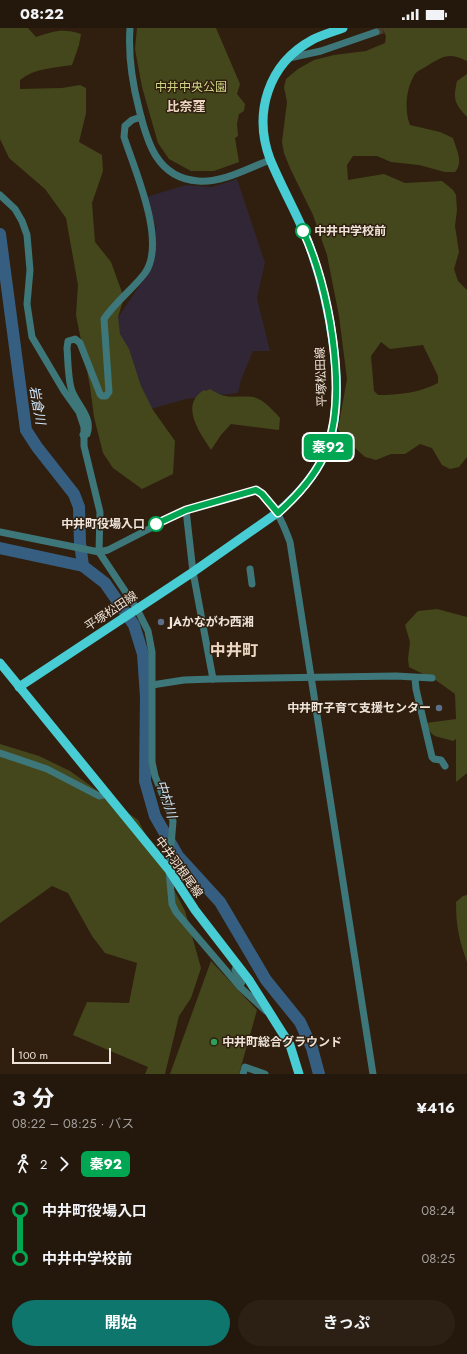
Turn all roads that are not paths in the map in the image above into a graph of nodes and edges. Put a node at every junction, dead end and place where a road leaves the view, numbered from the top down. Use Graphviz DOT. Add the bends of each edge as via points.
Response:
graph roads {
  1 [pos="130,28"];
  2 [pos="343,28"];
  3 [pos="376,32"];
  4 [pos="289,58"];
  5 [pos="141,117"];
  6 [pos="270,160"];
  7 [pos="0,195"];
  8 [pos="83,434"];
  9 [pos="186,510"];
  10 [pos="278,513"];
  11 [pos="0,532"];
  12 [pos="99,552"];
  13 [pos="250,569"];
  14 [pos="193,572"];
  15 [pos="252,584"];
  16 [pos="134,611"];
  17 [pos="0,664"];
  18 [pos="313,678"];
  19 [pos="415,678"];
  20 [pos="432,678"];
  21 [pos="213,679"];
  22 [pos="152,685"];
  23 [pos="19,687"];
  24 [pos="0,753"];
  25 [pos="445,766"];
  26 [pos="107,794"];
  27 [pos="169,870"];
  28 [pos="237,965"];
  29 [pos="240,987"];
  30 [pos="273,1018"];
  31 [pos="243,1074"];
  32 [pos="265,1074"];
  33 [pos="299,1074"];
  34 [pos="373,1074"];
  1 -- 5 [label="street" via="130,65"];
  2 -- 4 [label="main road, 平塚松田線" via="313,40"];
  3 -- 4 [label="street" via="321,51"];
  4 -- 6 [label="main road, 平塚松田線" via="271,83 264,103 262,122"];
  5 -- 6 [label="street" via="146,139 153,153 165,167 183,178 215,181"];
  5 -- 8 [label="street" via="125,126 124,138 151,219 154,245 146,271 104,319 109,392 106,396 100,394 80,343 76,339 68,341 72,391 88,421 89,430 87,434"];
  6 -- 10 [label="main road, 平塚松田線" via="306,237 316,265 331,329 336,391 332,430 324,454 302,488"];
  7 -- 8 [label="street" via="15,209 27,236 30,270 27,304 32,336 79,412 84,427"];
  8 -- 12 [label="street" via="87,463 100,512"];
  9 -- 10 [label="street" via="256,490"];
  9 -- 12 [label="street" via="119,546"];
  9 -- 14 [label="street"];
  10 -- 14 [label="main road, 平塚松田線"];
  10 -- 18 [label="street" via="290,542"];
  11 -- 12 [label="street"];
  12 -- 16 [label="street"];
  13 -- 15 [label="street"];
  14 -- 16 [label="main road, 平塚松田線"];
  14 -- 21 [label="street"];
  16 -- 22 [label="street" via="148,631"];
  16 -- 23 [label="main road, 平塚松田線"];
  17 -- 23 [label="main road"];
  18 -- 19 [label="street"];
  18 -- 21 [label="street"];
  18 -- 34 [label="street"];
  19 -- 20 [label="street"];
  19 -- 25 [label="street" via="432,757 441,760"];
  21 -- 22 [label="street"];
  22 -- 27 [label="street" via="154,776 173,821"];
  23 -- 26 [label="main road, 中井羽根尾線"];
  24 -- 26 [label="street" via="47,770 99,796"];
  26 -- 27 [label="main road, 中井羽根尾線"];
  27 -- 28 [label="main road, 中井羽根尾線" via="195,910"];
  27 -- 29 [label="street" via="172,904 176,912"];
  28 -- 29 [label="street" via="235,970 242,982"];
  28 -- 30 [label="main road, 中井羽根尾線"];
  29 -- 30 [label="street"];
  30 -- 33 [label="main road, 中井羽根尾線" via="290,1045"];
  31 -- 32 [label="street" via="245,1067"];
}
